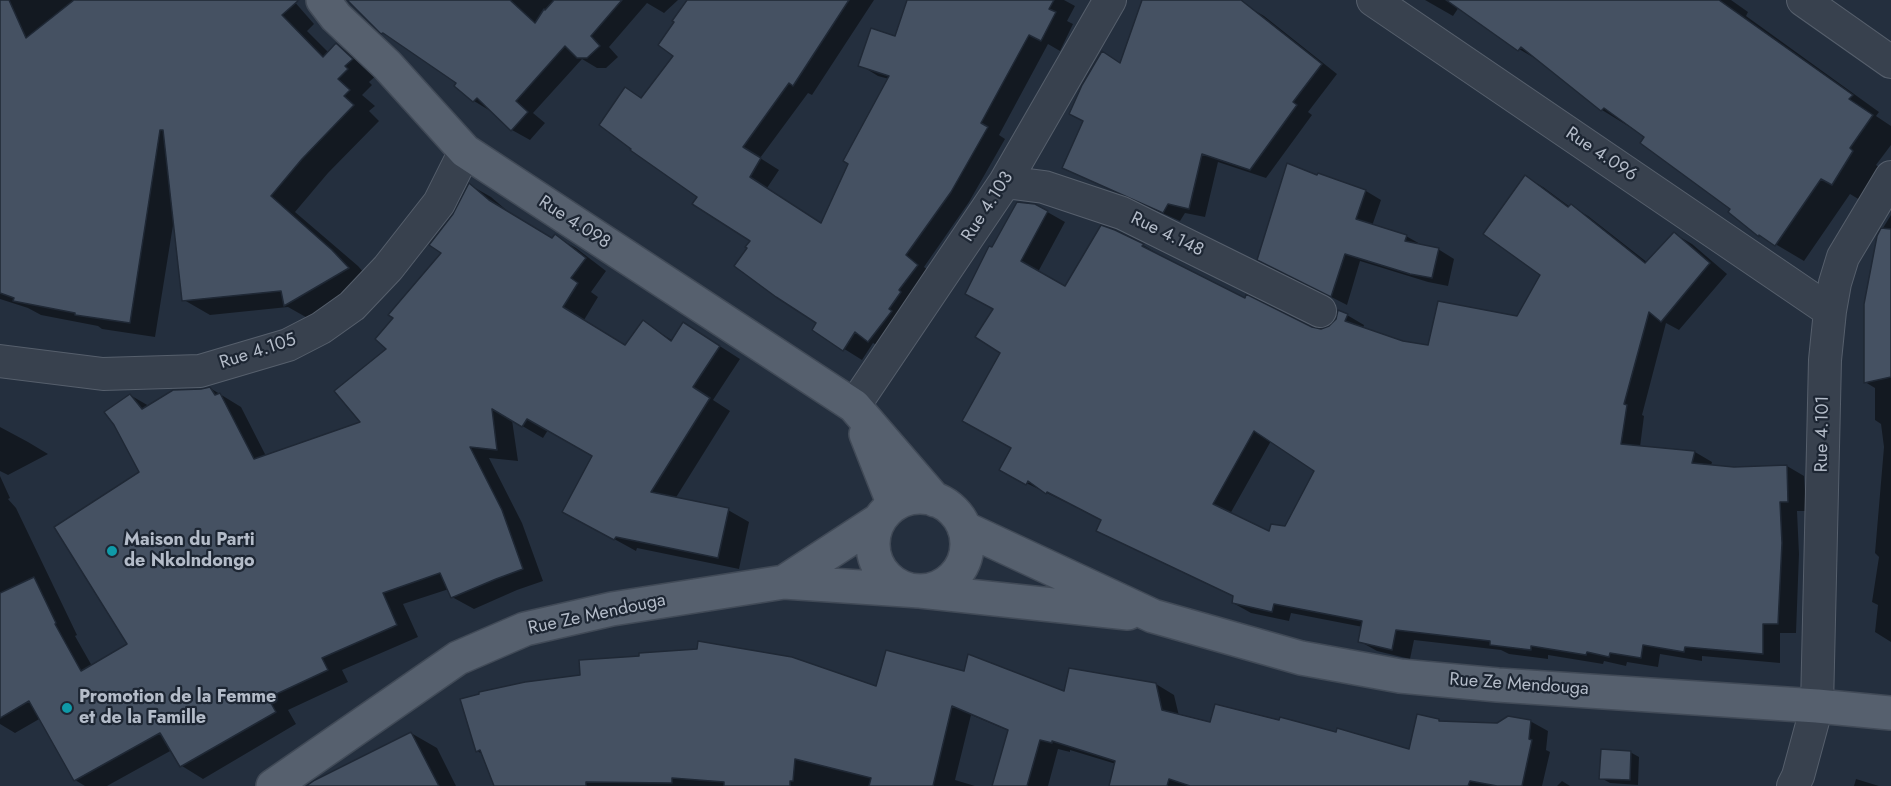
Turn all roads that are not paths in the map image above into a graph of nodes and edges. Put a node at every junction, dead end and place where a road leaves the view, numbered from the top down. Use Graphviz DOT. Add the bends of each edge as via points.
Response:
graph roads {
  1 [pos="323,0"];
  2 [pos="1110,0"];
  3 [pos="1373,0"];
  4 [pos="1803,0"];
  5 [pos="1891,62"];
  6 [pos="465,151"];
  7 [pos="1891,177"];
  8 [pos="1005,182"];
  9 [pos="1320,311"];
  10 [pos="1830,311"];
  11 [pos="0,361"];
  12 [pos="855,408"];
  13 [pos="935,500"];
  14 [pos="887,512"];
  15 [pos="964,528"];
  16 [pos="784,582"];
  17 [pos="920,591"];
  18 [pos="1153,616"];
  19 [pos="1817,706"];
  20 [pos="1891,713"];
  21 [pos="273,786"];
  22 [pos="1793,786"];
  1 -- 6 [label="main road, Rue 4.098"];
  2 -- 8 [label="street, Rue 4.103"];
  3 -- 10 [label="street, Rue 4.096"];
  4 -- 5 [label="street"];
  6 -- 11 [label="street, Rue 4.105" via="439,202 388,268 352,306 288,345 200,371 102,374"];
  6 -- 12 [label="main road, Rue 4.098"];
  7 -- 10 [label="street, Rue 4.101" via="1844,258 1834,283"];
  8 -- 9 [label="street, Rue 4.148" via="1044,187 1122,213"];
  8 -- 12 [label="street, Rue 4.103"];
  10 -- 19 [label="street, Rue 4.101" via="1825,360"];
  12 -- 13 [label="main road, Rue 4.098"];
  12 -- 14 [label="main road"];
  13 -- 14 [label="main road" via="907,498"];
  13 -- 15 [label="main road" via="948,506"];
  14 -- 16 [label="main road, Rue Ze Mendouga"];
  14 -- 17 [label="main road" via="873,536 879,568 904,588"];
  15 -- 17 [label="main road" via="966,558 959,572 935,589"];
  15 -- 18 [label="main road, Rue Ze Mendouga"];
  16 -- 17 [label="main road, Rue Ze Mendouga"];
  16 -- 21 [label="main road, Rue Ze Mendouga" via="612,609 525,629 458,658"];
  17 -- 18 [label="main road, Rue Ze Mendouga"];
  18 -- 19 [label="main road, Rue Ze Mendouga" via="1301,658 1400,676"];
  19 -- 20 [label="main road, Rue Ze Mendouga"];
  19 -- 22 [label="street, Rue 4.101"];
}
